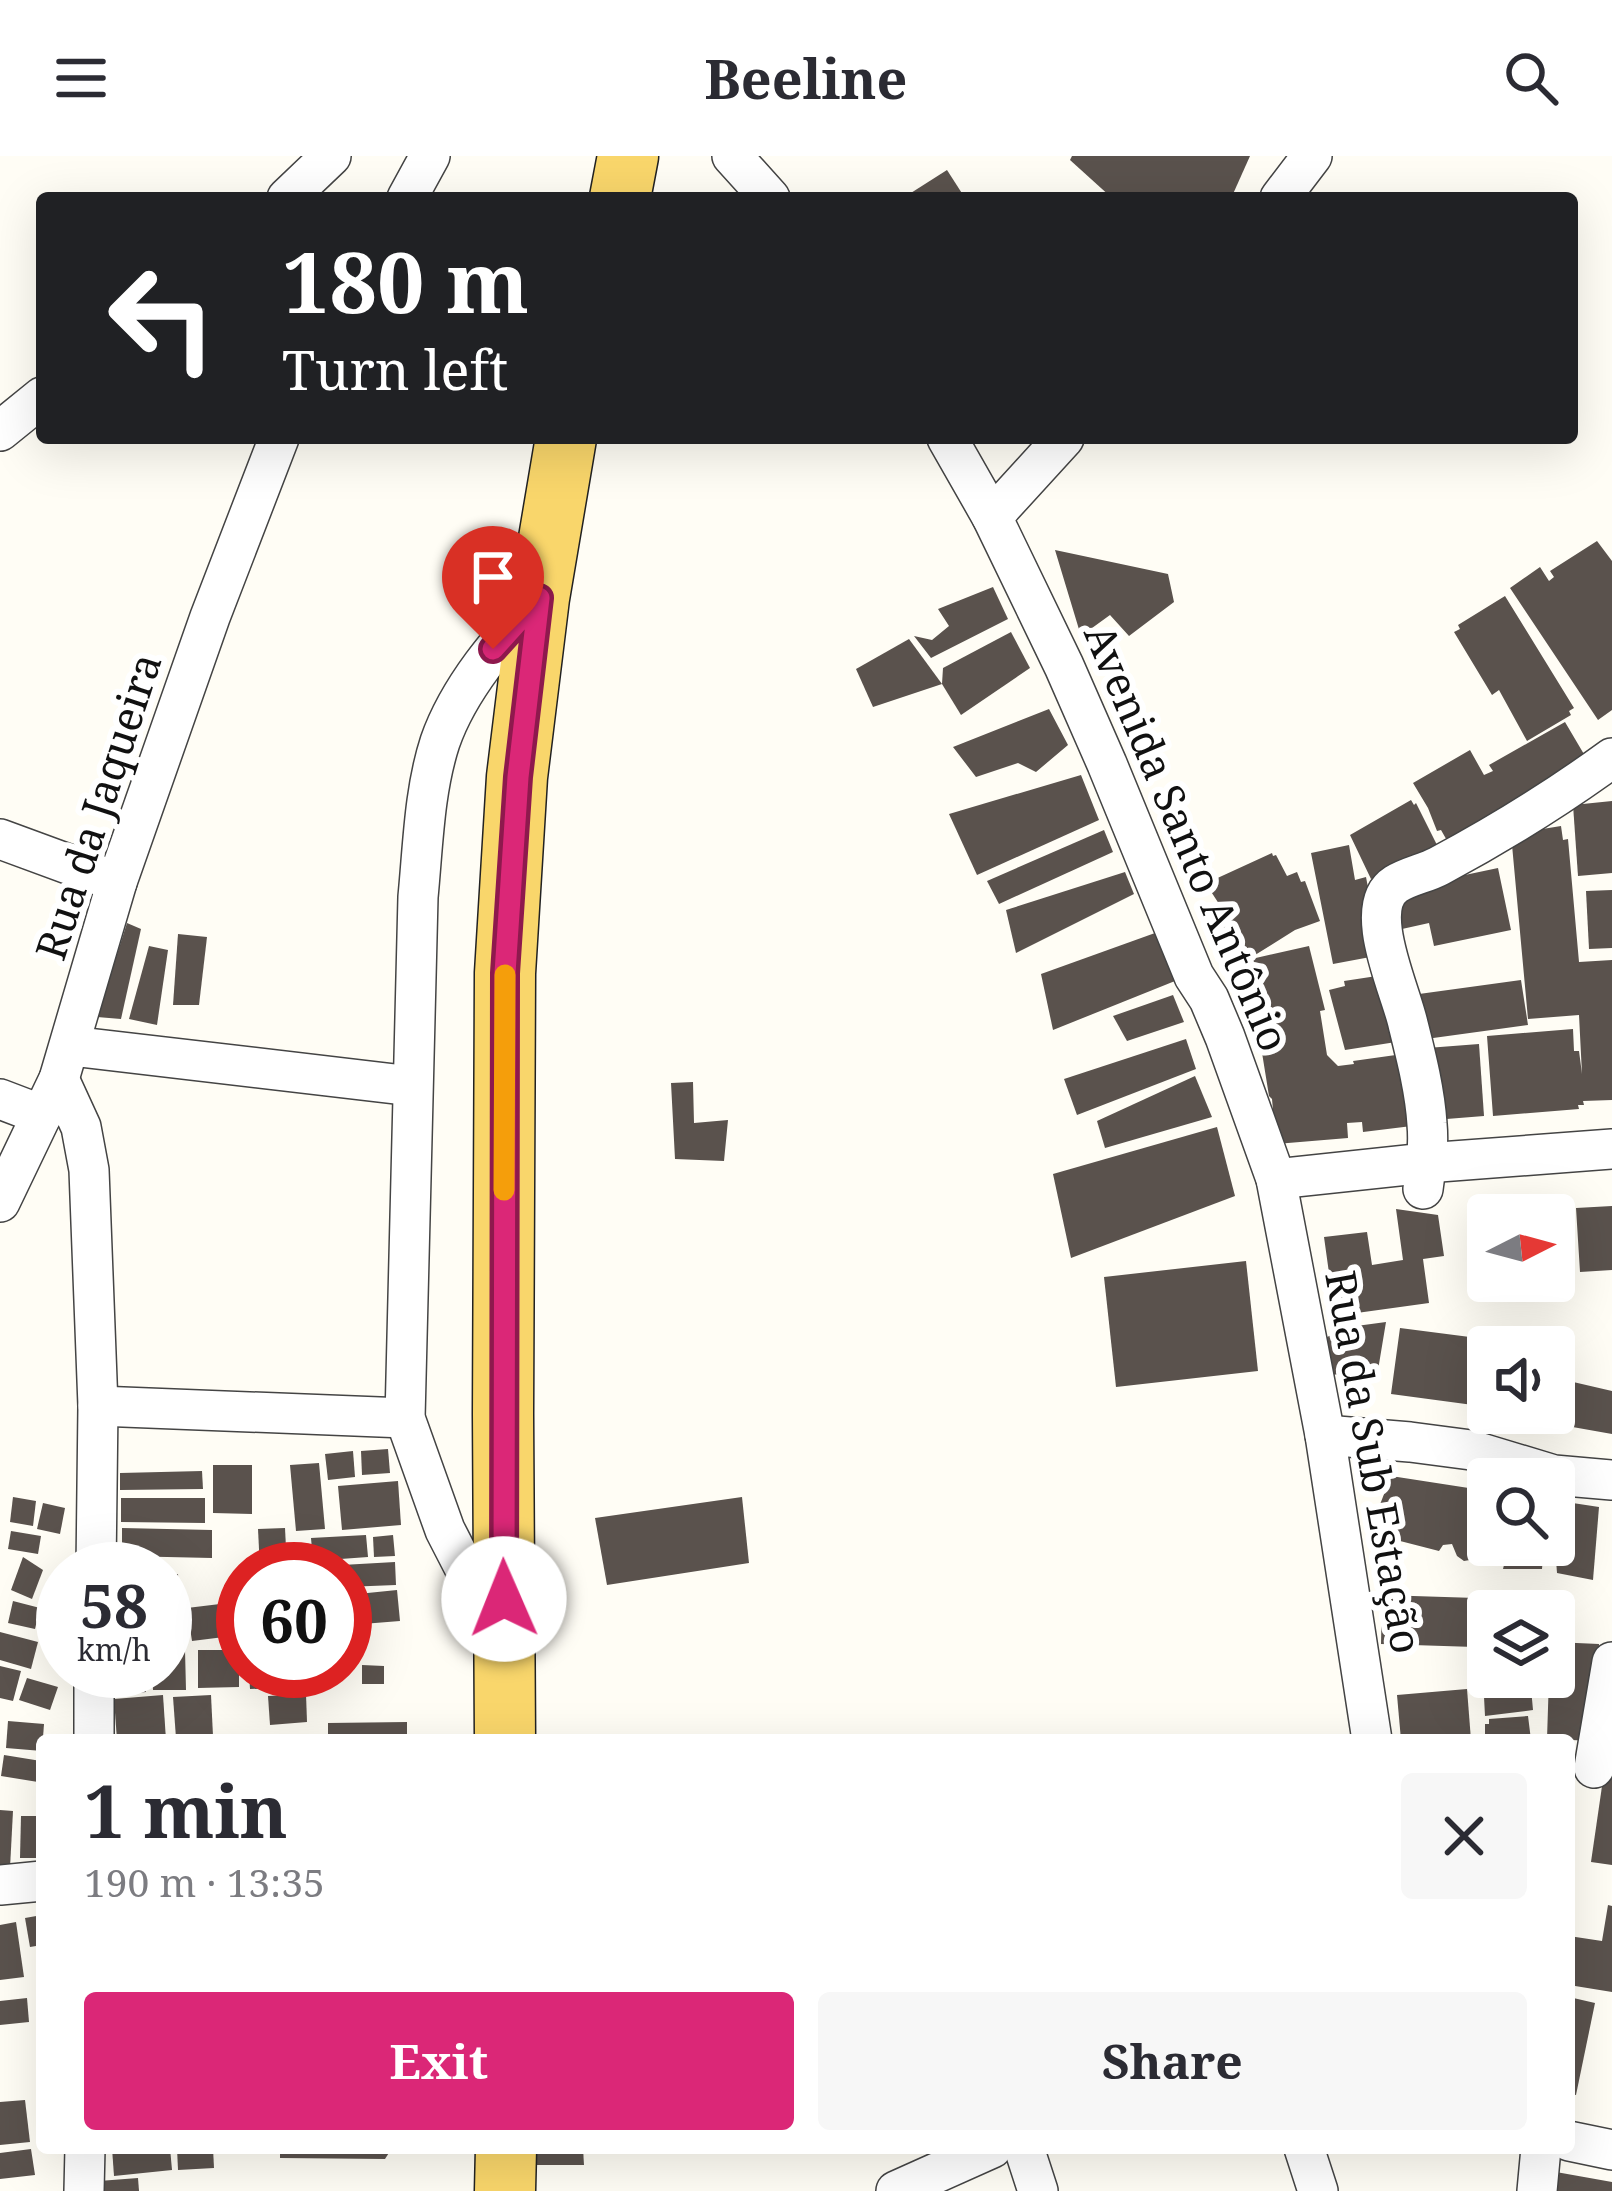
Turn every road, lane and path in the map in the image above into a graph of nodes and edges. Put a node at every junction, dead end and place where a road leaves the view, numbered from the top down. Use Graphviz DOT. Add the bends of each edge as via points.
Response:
graph roads {
  1 [pos="331,156"];
  2 [pos="430,156"];
  3 [pos="628,156"];
  4 [pos="732,156"];
  5 [pos="1312,156"];
  6 [pos="293,192"];
  7 [pos="409,192"];
  8 [pos="621,192"];
  9 [pos="765,192"];
  10 [pos="1285,192"];
  11 [pos="36,403"];
  12 [pos="0,431"];
  13 [pos="277,444"];
  14 [pos="565,444"];
  15 [pos="949,444"];
  16 [pos="1059,444"];
  17 [pos="992,517"];
  18 [pos="539,598"];
  19 [pos="1612,758"];
  20 [pos="0,839"];
  21 [pos="117,882"];
  22 [pos="65,1063"];
  23 [pos="412,1086"];
  24 [pos="0,1099"];
  25 [pos="42,1115"];
  26 [pos="1612,1149"];
  27 [pos="1612,1175"];
  28 [pos="1425,1176"];
  29 [pos="1279,1190"];
  30 [pos="0,1202"];
  31 [pos="98,1406"];
  32 [pos="404,1418"];
  33 [pos="1325,1436"];
  34 [pos="1612,1480"];
  35 [pos="96,1542"];
  36 [pos="505,1645"];
  37 [pos="1612,1662"];
  38 [pos="94,1698"];
  39 [pos="94,1734"];
  40 [pos="506,1734"];
  41 [pos="1371,1734"];
  42 [pos="1594,1768"];
  43 [pos="36,1882"];
  44 [pos="0,1885"];
  45 [pos="1575,2142"];
  46 [pos="1612,2150"];
  47 [pos="85,2154"];
  48 [pos="506,2154"];
  49 [pos="979,2154"];
  50 [pos="1026,2154"];
  51 [pos="1306,2154"];
  52 [pos="1540,2154"];
  53 [pos="84,2191"];
  54 [pos="505,2191"];
  55 [pos="896,2191"];
  56 [pos="1038,2191"];
  57 [pos="1318,2191"];
  58 [pos="1538,2191"];
  1 -- 6 [label="street"];
  2 -- 7 [label="street"];
  3 -- 8 [label="main road"];
  4 -- 9 [label="street"];
  5 -- 10 [label="street"];
  11 -- 12 [label="street"];
  13 -- 21 [label="street, Rua da Jaqueira"];
  14 -- 18 [label="main road"];
  15 -- 17 [label="street, Avenida Santo Antônio"];
  16 -- 17 [label="street"];
  17 -- 29 [label="street, Avenida Santo Antônio" via="1209,999"];
  18 -- 23 [label="street" via="493,649 440,741 418,897"];
  18 -- 36 [label="main road" via="505,973"];
  19 -- 28 [label="street" via="1505,828 1393,886 1383,902 1387,955 1427,1123"];
  20 -- 21 [label="street"];
  21 -- 22 [label="street, Rua da Jaqueira"];
  22 -- 23 [label="street"];
  22 -- 25 [label="street, Rua da Jaqueira"];
  22 -- 31 [label="street" via="88,1170"];
  23 -- 32 [label="street"];
  24 -- 25 [label="street"];
  25 -- 30 [label="street, Rua da Jaqueira"];
  26 -- 28 [label="street"];
  27 -- 28 [label="street"];
  28 -- 29 [label="street"];
  29 -- 33 [label="street, Rua da Sub Estação"];
  31 -- 32 [label="street"];
  31 -- 35 [label="street"];
  32 -- 36 [label="street" via="445,1530"];
  33 -- 34 [label="street" via="1471,1450 1554,1475"];
  33 -- 41 [label="street, Rua da Sub Estação"];
  36 -- 40 [label="main road"];
  37 -- 42 [label="street"];
  38 -- 39 [label="street"];
  43 -- 44 [label="street"];
  45 -- 46 [label="street"];
  47 -- 53 [label="street"];
  48 -- 54 [label="main road"];
  49 -- 55 [label="street"];
  50 -- 56 [label="street"];
  51 -- 57 [label="street"];
  52 -- 58 [label="street"];
}
